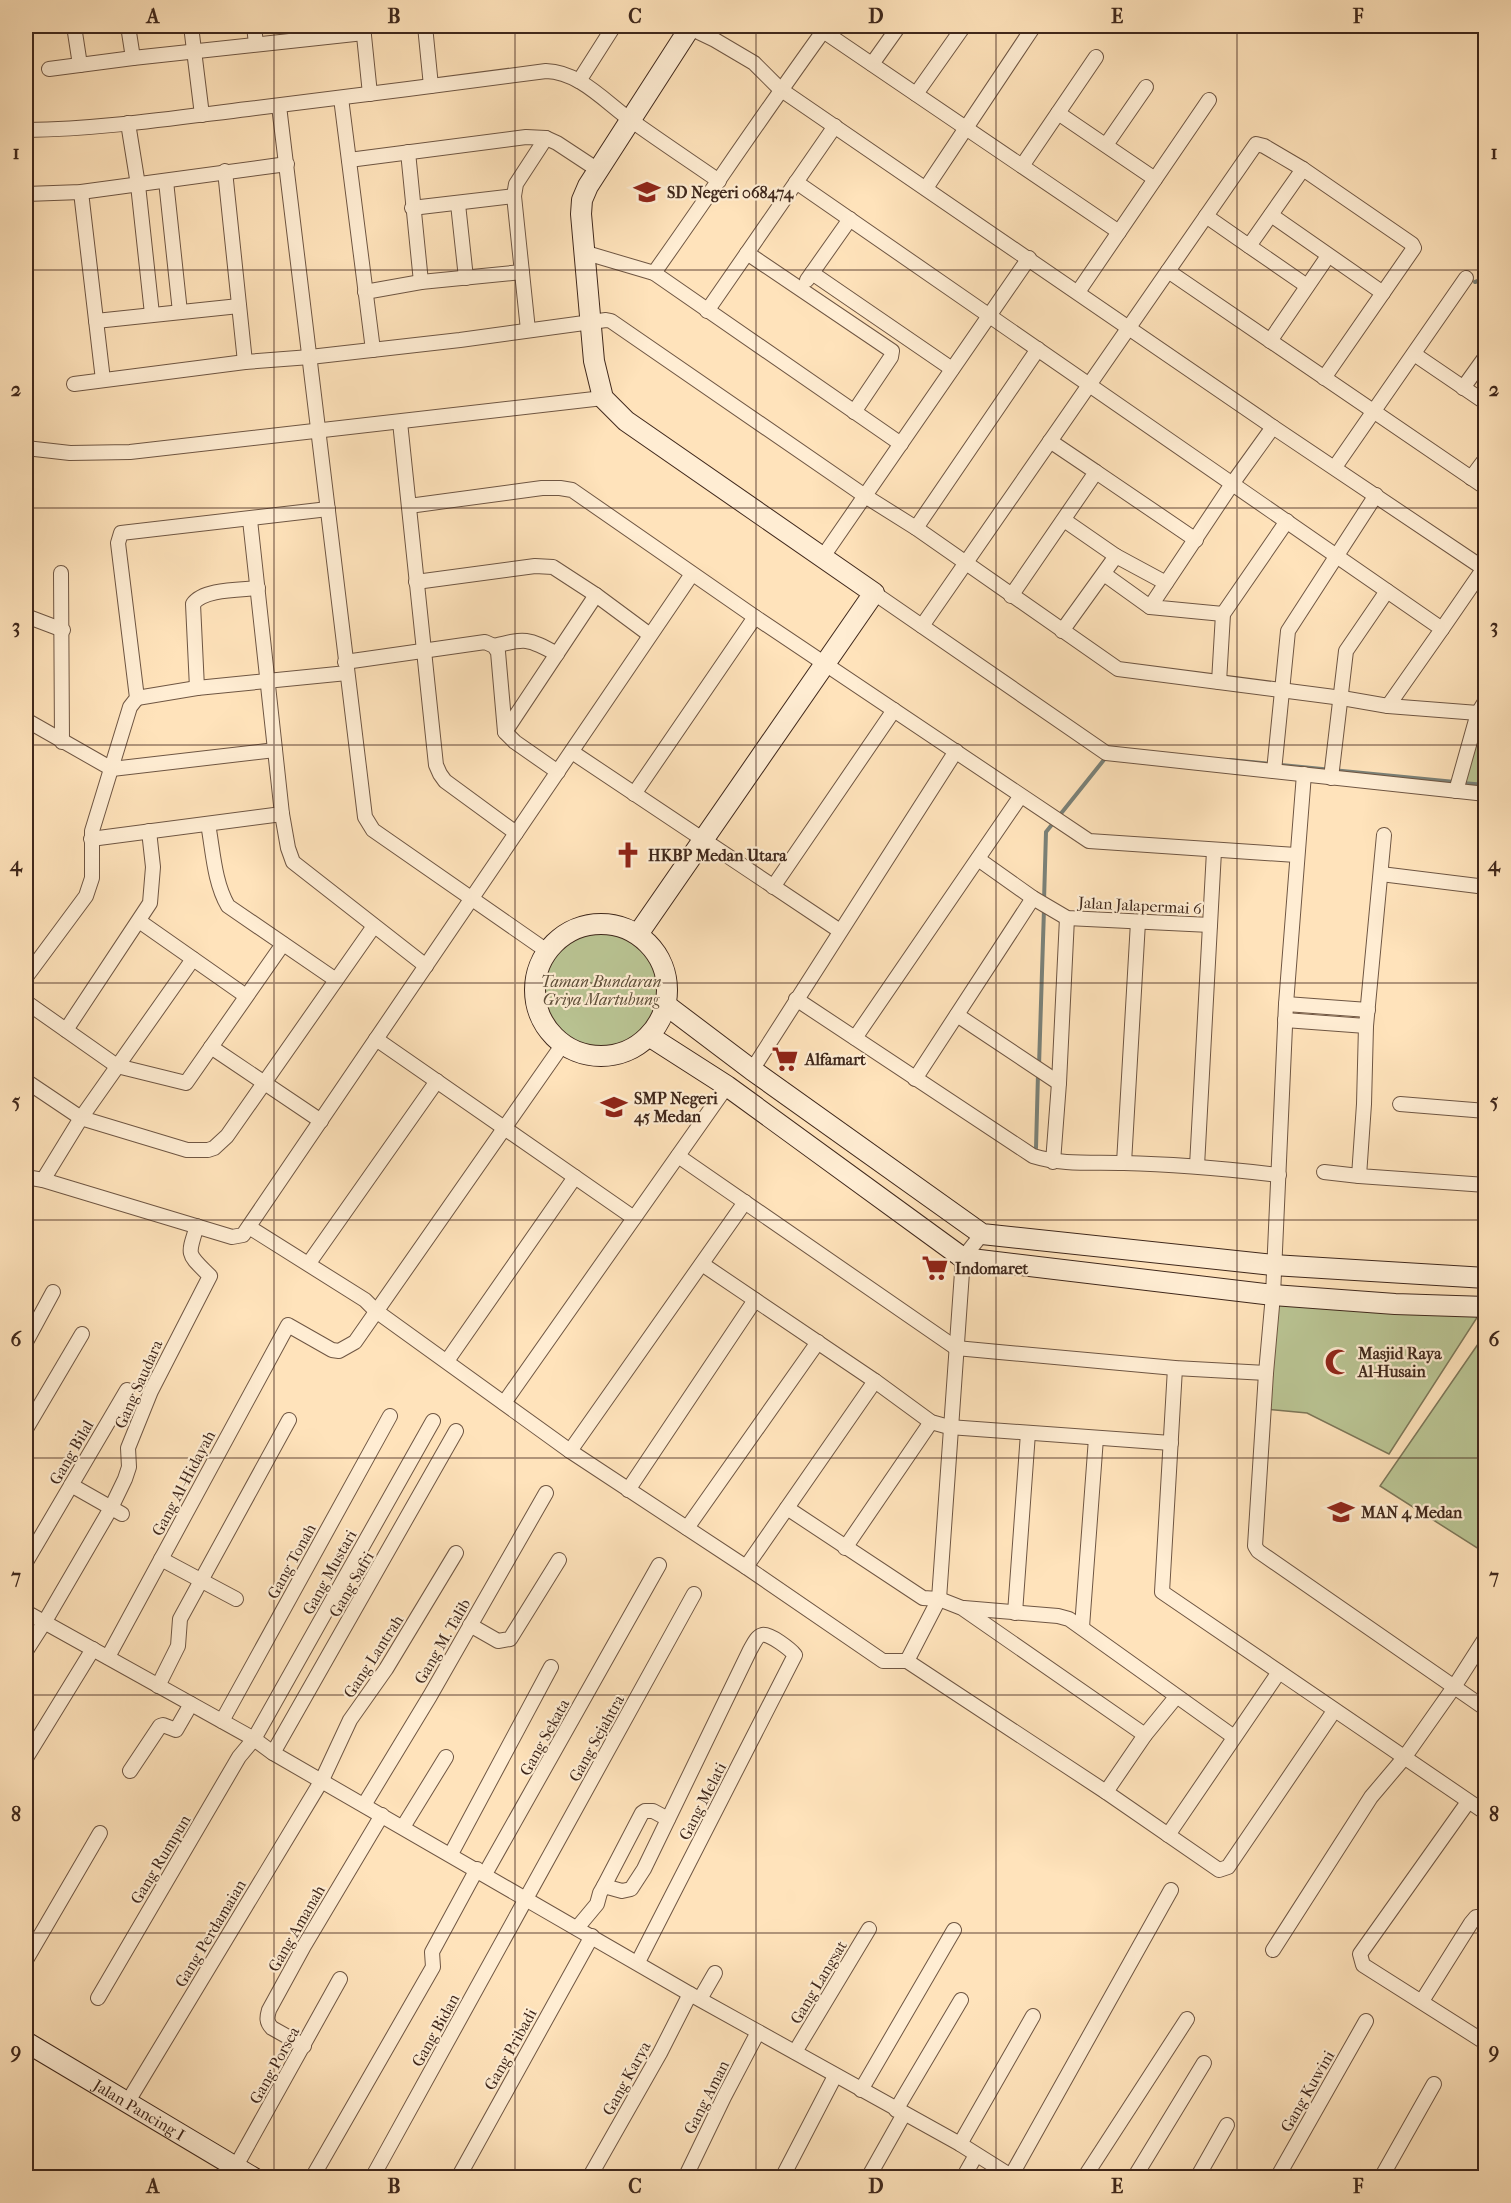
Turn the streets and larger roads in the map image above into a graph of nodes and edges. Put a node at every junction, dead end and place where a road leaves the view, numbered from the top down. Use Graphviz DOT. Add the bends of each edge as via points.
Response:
graph roads {
  1 [pos="74,26"];
  2 [pos="128,26"];
  3 [pos="191,26"];
  4 [pos="254,26"];
  5 [pos="425,26"];
  6 [pos="899,26"];
  7 [pos="964,26"];
  8 [pos="1034,26"];
  9 [pos="690,27"];
  10 [pos="608,28"];
  11 [pos="825,28"];
  12 [pos="364,29"];
  13 [pos="256,44"];
  14 [pos="194,51"];
  15 [pos="1096,57"];
  16 [pos="133,58"];
  17 [pos="872,64"];
  18 [pos="80,65"];
  19 [pos="49,69"];
  20 [pos="579,81"];
  21 [pos="431,86"];
  22 [pos="1146,87"];
  23 [pos="780,89"];
  24 [pos="370,94"];
  25 [pos="916,94"];
  26 [pos="340,98"];
  27 [pos="1209,100"];
  28 [pos="279,106"];
  29 [pos="1058,112"];
  30 [pos="202,115"];
  31 [pos="630,120"];
  32 [pos="128,123"];
  33 [pos="835,126"];
  34 [pos="967,129"];
  35 [pos="26,130"];
  36 [pos="546,138"];
  37 [pos="1106,145"];
  38 [pos="408,152"];
  39 [pos="349,160"];
  40 [pos="287,164"];
  41 [pos="1022,166"];
  42 [pos="1303,169"];
  43 [pos="598,170"];
  44 [pos="225,171"];
  45 [pos="1155,178"];
  46 [pos="166,181"];
  47 [pos="719,181"];
  48 [pos="796,182"];
  49 [pos="138,185"];
  50 [pos="926,188"];
  51 [pos="81,192"];
  52 [pos="26,194"];
  53 [pos="514,196"];
  54 [pos="458,204"];
  55 [pos="412,208"];
  56 [pos="1271,215"];
  57 [pos="1206,216"];
  58 [pos="850,219"];
  59 [pos="1119,232"];
  60 [pos="1250,246"];
  61 [pos="583,252"];
  62 [pos="747,253"];
  63 [pos="1328,256"];
  64 [pos="1029,258"];
  65 [pos="1168,271"];
  66 [pos="522,272"];
  67 [pos="654,273"];
  68 [pos="812,273"];
  69 [pos="466,278"];
  70 [pos="1466,278"];
  71 [pos="421,282"];
  72 [pos="1307,286"];
  73 [pos="801,289"];
  74 [pos="365,291"];
  75 [pos="1078,292"];
  76 [pos="1383,293"];
  77 [pos="239,306"];
  78 [pos="707,311"];
  79 [pos="180,312"];
  80 [pos="152,314"];
  81 [pos="989,316"];
  82 [pos="96,321"];
  83 [pos="590,322"];
  84 [pos="1130,327"];
  85 [pos="528,330"];
  86 [pos="1270,340"];
  87 [pos="1038,349"];
  88 [pos="373,350"];
  89 [pos="1413,354"];
  90 [pos="1485,356"];
  91 [pos="310,357"];
  92 [pos="245,362"];
  93 [pos="952,369"];
  94 [pos="1324,378"];
  95 [pos="103,380"];
  96 [pos="74,384"];
  97 [pos="1089,385"];
  98 [pos="1463,388"];
  99 [pos="603,398"];
  100 [pos="1485,403"];
  101 [pos="854,412"];
  102 [pos="1374,412"];
  103 [pos="400,422"];
  104 [pos="1273,427"];
  105 [pos="319,431"];
  106 [pos="1050,441"];
  107 [pos="901,444"];
  108 [pos="26,448"];
  109 [pos="1485,458"];
  110 [pos="1335,467"];
  111 [pos="1096,472"];
  112 [pos="1472,478"];
  113 [pos="1232,484"];
  114 [pos="1485,488"];
  115 [pos="1376,495"];
  116 [pos="865,496"];
  117 [pos="409,506"];
  118 [pos="328,509"];
  119 [pos="250,520"];
  120 [pos="1064,520"];
  121 [pos="1287,521"];
  122 [pos="916,528"];
  123 [pos="1196,540"];
  124 [pos="1116,555"];
  125 [pos="1336,555"];
  126 [pos="822,558"];
  127 [pos="965,564"];
  128 [pos="1484,569"];
  129 [pos="62,573"];
  130 [pos="692,574"];
  131 [pos="1104,574"];
  132 [pos="416,582"];
  133 [pos="1166,583"];
  134 [pos="258,588"];
  135 [pos="1387,591"];
  136 [pos="874,593"];
  137 [pos="596,595"];
  138 [pos="1011,596"];
  139 [pos="1150,607"];
  140 [pos="1223,614"];
  141 [pos="26,616"];
  142 [pos="755,617"];
  143 [pos="922,626"];
  144 [pos="1442,629"];
  145 [pos="63,630"];
  146 [pos="1062,631"];
  147 [pos="650,635"];
  148 [pos="494,646"];
  149 [pos="424,652"];
  150 [pos="557,654"];
  151 [pos="825,664"];
  152 [pos="346,668"];
  153 [pos="268,680"];
  154 [pos="1219,682"];
  155 [pos="197,688"];
  156 [pos="1281,690"];
  157 [pos="137,698"];
  158 [pos="1342,698"];
  159 [pos="1485,700"];
  160 [pos="1388,706"];
  161 [pos="894,710"];
  162 [pos="1478,713"];
  163 [pos="26,720"];
  164 [pos="505,732"];
  165 [pos="62,742"];
  166 [pos="275,750"];
  167 [pos="956,751"];
  168 [pos="572,752"];
  169 [pos="1274,766"];
  170 [pos="112,769"];
  171 [pos="558,772"];
  172 [pos="1332,773"];
  173 [pos="1304,774"];
  174 [pos="1457,785"];
  175 [pos="634,794"];
  176 [pos="1485,794"];
  177 [pos="1020,796"];
  178 [pos="282,814"];
  179 [pos="208,824"];
  180 [pos="149,831"];
  181 [pos="516,833"];
  182 [pos="1384,835"];
  183 [pos="91,839"];
  184 [pos="704,840"];
  185 [pos="1214,850"];
  186 [pos="1296,855"];
  187 [pos="978,859"];
  188 [pos="1381,874"];
  189 [pos="773,887"];
  190 [pos="1485,887"];
  191 [pos="472,899"];
  192 [pos="1040,902"];
  193 [pos="1067,918"];
  194 [pos="139,921"];
  195 [pos="1138,921"];
  196 [pos="1210,925"];
  197 [pos="374,926"];
  198 [pos="840,931"];
  199 [pos="638,934"];
  200 [pos="283,944"];
  201 [pos="547,951"];
  202 [pos="193,958"];
  203 [pos="426,966"];
  204 [pos="26,977"];
  205 [pos="336,980"];
  206 [pos="246,996"];
  207 [pos="796,999"];
  208 [pos="26,1002"];
  209 [pos="1286,1004"];
  210 [pos="666,1005"];
  211 [pos="1368,1010"];
  212 [pos="957,1015"];
  213 [pos="1285,1020"];
  214 [pos="1366,1026"];
  215 [pos="66,1030"];
  216 [pos="649,1036"];
  217 [pos="855,1038"];
  218 [pos="376,1039"];
  219 [pos="563,1044"];
  220 [pos="211,1047"];
  221 [pos="117,1066"];
  222 [pos="752,1070"];
  223 [pos="915,1079"];
  224 [pos="437,1081"];
  225 [pos="26,1083"];
  226 [pos="265,1083"];
  227 [pos="1059,1083"];
  228 [pos="727,1086"];
  229 [pos="1400,1104"];
  230 [pos="1485,1111"];
  231 [pos="81,1118"];
  232 [pos="321,1120"];
  233 [pos="504,1128"];
  234 [pos="678,1156"];
  235 [pos="1053,1162"];
  236 [pos="1124,1163"];
  237 [pos="1197,1166"];
  238 [pos="1324,1172"];
  239 [pos="1279,1175"];
  240 [pos="1359,1176"];
  241 [pos="26,1177"];
  242 [pos="575,1177"];
  243 [pos="43,1180"];
  244 [pos="1485,1185"];
  245 [pos="745,1202"];
  246 [pos="634,1218"];
  247 [pos="196,1226"];
  248 [pos="249,1227"];
  249 [pos="982,1234"];
  250 [pos="963,1258"];
  251 [pos="309,1263"];
  252 [pos="702,1264"];
  253 [pos="1273,1265"];
  254 [pos="1485,1278"];
  255 [pos="53,1292"];
  256 [pos="1273,1295"];
  257 [pos="755,1300"];
  258 [pos="1485,1307"];
  259 [pos="376,1311"];
  260 [pos="82,1334"];
  261 [pos="26,1342"];
  262 [pos="818,1342"];
  263 [pos="956,1348"];
  264 [pos="447,1361"];
  265 [pos="1175,1368"];
  266 [pos="1266,1373"];
  267 [pos="875,1381"];
  268 [pos="127,1390"];
  269 [pos="504,1403"];
  270 [pos="390,1416"];
  271 [pos="289,1420"];
  272 [pos="434,1421"];
  273 [pos="932,1422"];
  274 [pos="950,1427"];
  275 [pos="26,1429"];
  276 [pos="456,1431"];
  277 [pos="1028,1433"];
  278 [pos="1096,1438"];
  279 [pos="1171,1443"];
  280 [pos="570,1451"];
  281 [pos="71,1485"];
  282 [pos="628,1490"];
  283 [pos="546,1493"];
  284 [pos="787,1508"];
  285 [pos="116,1511"];
  286 [pos="687,1528"];
  287 [pos="845,1548"];
  288 [pos="456,1553"];
  289 [pos="161,1559"];
  290 [pos="559,1560"];
  291 [pos="26,1562"];
  292 [pos="659,1565"];
  293 [pos="746,1567"];
  294 [pos="200,1580"];
  295 [pos="694,1594"];
  296 [pos="236,1599"];
  297 [pos="939,1599"];
  298 [pos="962,1608"];
  299 [pos="26,1612"];
  300 [pos="1015,1613"];
  301 [pos="44,1623"];
  302 [pos="470,1625"];
  303 [pos="1082,1627"];
  304 [pos="1485,1637"];
  305 [pos="93,1649"];
  306 [pos="26,1651"];
  307 [pos="108,1657"];
  308 [pos="907,1661"];
  309 [pos="551,1667"];
  310 [pos="1280,1672"];
  311 [pos="158,1686"];
  312 [pos="1454,1687"];
  313 [pos="1176,1697"];
  314 [pos="191,1704"];
  315 [pos="1485,1709"];
  316 [pos="1334,1711"];
  317 [pos="222,1721"];
  318 [pos="1145,1735"];
  319 [pos="1234,1737"];
  320 [pos="254,1739"];
  321 [pos="273,1753"];
  322 [pos="446,1756"];
  323 [pos="26,1758"];
  324 [pos="1404,1758"];
  325 [pos="130,1771"];
  326 [pos="322,1780"];
  327 [pos="1106,1792"];
  328 [pos="1468,1802"];
  329 [pos="364,1805"];
  330 [pos="1485,1814"];
  331 [pos="382,1815"];
  332 [pos="668,1819"];
  333 [pos="403,1827"];
  334 [pos="100,1833"];
  335 [pos="1168,1835"];
  336 [pos="451,1854"];
  337 [pos="481,1872"];
  338 [pos="604,1886"];
  339 [pos="1171,1890"];
  340 [pos="527,1898"];
  341 [pos="1485,1917"];
  342 [pos="577,1928"];
  343 [pos="869,1929"];
  344 [pos="954,1930"];
  345 [pos="592,1936"];
  346 [pos="1273,1950"];
  347 [pos="26,1960"];
  348 [pos="638,1962"];
  349 [pos="715,1973"];
  350 [pos="340,1979"];
  351 [pos="695,1997"];
  352 [pos="98,1998"];
  353 [pos="961,2000"];
  354 [pos="1422,2001"];
  355 [pos="1033,2016"];
  356 [pos="1187,2019"];
  357 [pos="1366,2021"];
  358 [pos="758,2032"];
  359 [pos="1483,2036"];
  360 [pos="26,2042"];
  361 [pos="304,2046"];
  362 [pos="795,2052"];
  363 [pos="1204,2063"];
  364 [pos="835,2076"];
  365 [pos="1434,2084"];
  366 [pos="861,2090"];
  367 [pos="127,2103"];
  368 [pos="900,2112"];
  369 [pos="1227,2125"];
  370 [pos="960,2145"];
  371 [pos="976,2155"];
  372 [pos="236,2166"];
  373 [pos="1012,2177"];
  374 [pos="254,2178"];
  375 [pos="312,2178"];
  376 [pos="372,2178"];
  377 [pos="458,2178"];
  378 [pos="589,2178"];
  379 [pos="685,2178"];
  380 [pos="782,2178"];
  381 [pos="868,2178"];
  382 [pos="963,2178"];
  383 [pos="1084,2178"];
  384 [pos="1134,2178"];
  385 [pos="1197,2178"];
  386 [pos="1277,2178"];
  387 [pos="1381,2178"];
  1 -- 18 [label="street"];
  2 -- 16 [label="street"];
  3 -- 14 [label="street"];
  4 -- 13 [label="street"];
  5 -- 21 [label="street"];
  6 -- 17 [label="street"];
  7 -- 25 [label="street"];
  8 -- 34 [label="street"];
  9 -- 23 [label="street" via="754,63"];
  9 -- 31 [label="street"];
  10 -- 20 [label="street"];
  11 -- 17 [label="street"];
  11 -- 23 [label="street"];
  12 -- 13 [label="street"];
  12 -- 24 [label="street"];
  13 -- 14 [label="street"];
  14 -- 16 [label="street"];
  14 -- 30 [label="street"];
  15 -- 29 [label="street"];
  16 -- 18 [label="street"];
  17 -- 25 [label="street"];
  18 -- 19 [label="street"];
  20 -- 21 [label="street" via="546,70"];
  20 -- 31 [label="street"];
  21 -- 24 [label="street"];
  22 -- 37 [label="street"];
  23 -- 33 [label="street"];
  23 -- 47 [label="street"];
  24 -- 26 [label="street"];
  25 -- 34 [label="street"];
  26 -- 28 [label="street"];
  26 -- 39 [label="street"];
  27 -- 45 [label="street"];
  28 -- 30 [label="street"];
  28 -- 40 [label="street"];
  29 -- 37 [label="street"];
  29 -- 41 [label="street"];
  30 -- 32 [label="street"];
  31 -- 43 [label="street"];
  31 -- 47 [label="street"];
  32 -- 35 [label="street"];
  32 -- 49 [label="street"];
  33 -- 48 [label="street"];
  33 -- 50 [label="street"];
  34 -- 41 [label="street"];
  34 -- 50 [label="street"];
  36 -- 38 [label="street" via="526,137"];
  36 -- 43 [label="street"];
  36 -- 53 [label="street" via="516,184"];
  37 -- 45 [label="street"];
  38 -- 39 [label="street"];
  38 -- 55 [label="street"];
  39 -- 74 [label="street"];
  40 -- 44 [label="street"];
  40 -- 91 [label="street"];
  41 -- 59 [label="street"];
  42 -- 56 [label="street"];
  42 -- 57 [label="street" via="1256,144"];
  42 -- 76 [label="street" via="1412,244 1414,248"];
  43 -- 61 [label="street" via="582,200"];
  44 -- 46 [label="street"];
  44 -- 77 [label="street"];
  45 -- 59 [label="street"];
  46 -- 49 [label="street"];
  46 -- 79 [label="street"];
  47 -- 67 [label="street"];
  48 -- 58 [label="street"];
  48 -- 62 [label="street"];
  49 -- 51 [label="street"];
  49 -- 80 [label="street"];
  50 -- 64 [label="street"];
  51 -- 52 [label="street"];
  51 -- 82 [label="street"];
  53 -- 54 [label="street"];
  53 -- 66 [label="street"];
  54 -- 55 [label="street"];
  54 -- 69 [label="street"];
  55 -- 71 [label="street"];
  56 -- 60 [label="street"];
  56 -- 63 [label="street"];
  57 -- 60 [label="street"];
  57 -- 65 [label="street"];
  58 -- 68 [label="street"];
  58 -- 81 [label="street"];
  59 -- 75 [label="street"];
  60 -- 72 [label="street"];
  61 -- 67 [label="street"];
  61 -- 83 [label="street"];
  62 -- 73 [label="street"];
  62 -- 78 [label="street"];
  63 -- 72 [label="street"];
  63 -- 76 [label="street"];
  64 -- 75 [label="street"];
  64 -- 81 [label="street"];
  65 -- 84 [label="street"];
  65 -- 86 [label="street"];
  66 -- 69 [label="street"];
  66 -- 85 [label="street"];
  67 -- 78 [label="street"];
  68 -- 73 [label="street"];
  68 -- 93 [label="street"];
  69 -- 71 [label="street"];
  70 -- 89 [label="street"];
  71 -- 74 [label="street"];
  72 -- 86 [label="street"];
  73 -- 101 [label="street" via="891,351 891,357"];
  74 -- 88 [label="street"];
  75 -- 84 [label="street"];
  76 -- 94 [label="street"];
  77 -- 79 [label="street"];
  77 -- 92 [label="street"];
  78 -- 101 [label="street"];
  79 -- 80 [label="street"];
  80 -- 82 [label="street"];
  81 -- 87 [label="street"];
  81 -- 93 [label="street"];
  82 -- 95 [label="street"];
  83 -- 85 [label="street"];
  83 -- 99 [label="street"];
  83 -- 116 [label="street" via="611,321"];
  84 -- 97 [label="street"];
  84 -- 104 [label="street"];
  85 -- 88 [label="street"];
  86 -- 94 [label="street"];
  87 -- 97 [label="street"];
  87 -- 122 [label="street"];
  88 -- 91 [label="street"];
  89 -- 98 [label="street"];
  89 -- 102 [label="street"];
  90 -- 98 [label="street"];
  91 -- 92 [label="street"];
  91 -- 105 [label="street"];
  92 -- 95 [label="street"];
  93 -- 107 [label="street"];
  94 -- 102 [label="street"];
  95 -- 96 [label="street"];
  97 -- 106 [label="street"];
  97 -- 113 [label="street"];
  98 -- 100 [label="street"];
  99 -- 103 [label="street"];
  99 -- 126 [label="street" via="626,422"];
  101 -- 107 [label="street"];
  102 -- 110 [label="street"];
  102 -- 112 [label="street"];
  103 -- 105 [label="street"];
  103 -- 117 [label="street"];
  104 -- 110 [label="street"];
  104 -- 113 [label="street"];
  105 -- 108 [label="street" via="130,452 70,453"];
  105 -- 118 [label="street"];
  106 -- 111 [label="street"];
  106 -- 127 [label="street"];
  107 -- 116 [label="street"];
  109 -- 112 [label="street"];
  110 -- 115 [label="street"];
  111 -- 120 [label="street"];
  111 -- 123 [label="street"];
  112 -- 114 [label="street"];
  113 -- 121 [label="street"];
  113 -- 123 [label="street"];
  115 -- 125 [label="street"];
  115 -- 128 [label="street"];
  116 -- 122 [label="street"];
  116 -- 126 [label="street"];
  117 -- 130 [label="street" via="542,488 572,490"];
  117 -- 132 [label="street"];
  118 -- 119 [label="street"];
  118 -- 152 [label="street"];
  119 -- 134 [label="street"];
  119 -- 157 [label="street" via="121,533 118,543"];
  120 -- 124 [label="street"];
  120 -- 138 [label="street"];
  121 -- 125 [label="street"];
  121 -- 140 [label="street"];
  122 -- 127 [label="street"];
  123 -- 133 [label="street"];
  124 -- 131 [label="street"];
  124 -- 133 [label="street"];
  125 -- 135 [label="street"];
  125 -- 156 [label="street" via="1288,631"];
  126 -- 136 [label="street"];
  127 -- 138 [label="street"];
  127 -- 143 [label="street"];
  128 -- 144 [label="street"];
  129 -- 145 [label="street"];
  130 -- 142 [label="street"];
  130 -- 147 [label="street"];
  131 -- 139 [label="street"];
  131 -- 146 [label="street"];
  132 -- 137 [label="street" via="547,566"];
  132 -- 149 [label="street"];
  133 -- 139 [label="street"];
  134 -- 153 [label="street"];
  134 -- 155 [label="street" via="207,594 193,604"];
  135 -- 144 [label="street"];
  135 -- 158 [label="street" via="1346,651"];
  136 -- 143 [label="street"];
  136 -- 151 [label="street"];
  137 -- 147 [label="street"];
  137 -- 150 [label="street"];
  138 -- 146 [label="street"];
  139 -- 140 [label="street"];
  140 -- 154 [label="street"];
  141 -- 145 [label="street"];
  142 -- 151 [label="street"];
  142 -- 175 [label="street"];
  143 -- 169 [label="street" via="1110,753"];
  144 -- 160 [label="street"];
  145 -- 165 [label="street"];
  146 -- 154 [label="street" via="1118,669"];
  147 -- 168 [label="street"];
  148 -- 149 [label="street" via="485,642"];
  148 -- 150 [label="street" via="528,640"];
  148 -- 164 [label="street" via="498,652"];
  149 -- 152 [label="street"];
  149 -- 181 [label="street" via="440,774"];
  150 -- 164 [label="street"];
  151 -- 161 [label="street"];
  151 -- 184 [label="street"];
  152 -- 153 [label="street"];
  152 -- 191 [label="street" via="364,817 373,830"];
  153 -- 155 [label="street"];
  153 -- 166 [label="street"];
  154 -- 156 [label="street"];
  155 -- 157 [label="street"];
  156 -- 158 [label="street"];
  156 -- 169 [label="street"];
  157 -- 170 [label="street" via="130,707"];
  158 -- 160 [label="street"];
  158 -- 172 [label="street"];
  159 -- 162 [label="street"];
  160 -- 162 [label="street"];
  161 -- 167 [label="street"];
  161 -- 189 [label="street"];
  162 -- 174 [label="street"];
  163 -- 165 [label="street"];
  164 -- 171 [label="street"];
  165 -- 170 [label="street"];
  166 -- 170 [label="street"];
  166 -- 178 [label="street"];
  167 -- 177 [label="street"];
  167 -- 198 [label="street"];
  168 -- 171 [label="street"];
  168 -- 175 [label="street"];
  169 -- 173 [label="street"];
  170 -- 183 [label="street"];
  171 -- 181 [label="street"];
  172 -- 173 [label="street"];
  172 -- 174 [label="street"];
  173 -- 186 [label="street"];
  174 -- 176 [label="street"];
  175 -- 184 [label="street"];
  177 -- 185 [label="street" via="1089,841"];
  177 -- 187 [label="street"];
  178 -- 179 [label="street"];
  178 -- 197 [label="street" via="293,862"];
  179 -- 180 [label="street"];
  179 -- 200 [label="street" via="219,884 228,906"];
  180 -- 183 [label="street"];
  180 -- 194 [label="street" via="153,882 150,903"];
  181 -- 191 [label="street"];
  182 -- 188 [label="street"];
  183 -- 204 [label="street" via="92,878 86,896"];
  184 -- 189 [label="street"];
  184 -- 199 [label="street"];
  185 -- 186 [label="street"];
  185 -- 196 [label="street"];
  186 -- 209 [label="street"];
  187 -- 192 [label="street, Jalan Jalapermai 6"];
  187 -- 217 [label="street"];
  188 -- 190 [label="street"];
  188 -- 211 [label="street"];
  189 -- 198 [label="street"];
  191 -- 201 [label="street"];
  191 -- 203 [label="street"];
  192 -- 193 [label="street, Jalan Jalapermai 6"];
  192 -- 212 [label="street"];
  193 -- 195 [label="street, Jalan Jalapermai 6"];
  193 -- 227 [label="street"];
  194 -- 202 [label="street"];
  194 -- 215 [label="street"];
  195 -- 196 [label="street, Jalan Jalapermai 6"];
  195 -- 236 [label="street"];
  196 -- 237 [label="street"];
  197 -- 203 [label="street"];
  197 -- 205 [label="street"];
  198 -- 207 [label="street"];
  199 -- 201 [label="street" via="614,925 589,924 565,934"];
  199 -- 210 [label="street" via="657,953 667,978"];
  200 -- 205 [label="street"];
  200 -- 206 [label="street"];
  201 -- 219 [label="street" via="536,975 536,1001 545,1025"];
  202 -- 206 [label="street"];
  202 -- 221 [label="street"];
  203 -- 218 [label="street"];
  205 -- 226 [label="street"];
  206 -- 220 [label="street"];
  207 -- 217 [label="street"];
  207 -- 222 [label="street"];
  208 -- 215 [label="street"];
  209 -- 211 [label="street"];
  209 -- 213 [label="street"];
  210 -- 216 [label="street"];
  210 -- 222 [label="street"];
  211 -- 214 [label="street"];
  212 -- 223 [label="street"];
  212 -- 227 [label="street"];
  213 -- 214 [label="street"];
  213 -- 239 [label="street"];
  214 -- 240 [label="street"];
  215 -- 221 [label="street"];
  216 -- 219 [label="street" via="630,1049 608,1056 584,1054"];
  216 -- 228 [label="street"];
  217 -- 223 [label="street"];
  218 -- 224 [label="street"];
  218 -- 232 [label="street"];
  219 -- 233 [label="street"];
  220 -- 221 [label="street" via="186,1083"];
  220 -- 226 [label="street"];
  221 -- 231 [label="street"];
  222 -- 249 [label="street"];
  223 -- 235 [label="street" via="1033,1156"];
  224 -- 233 [label="street"];
  224 -- 251 [label="street"];
  225 -- 231 [label="street"];
  226 -- 231 [label="street" via="227,1136 208,1150 187,1150"];
  226 -- 232 [label="street"];
  227 -- 235 [label="street"];
  228 -- 234 [label="street"];
  228 -- 250 [label="street"];
  229 -- 230 [label="street"];
  231 -- 243 [label="street"];
  232 -- 248 [label="street"];
  233 -- 242 [label="street"];
  233 -- 259 [label="street"];
  234 -- 245 [label="street"];
  234 -- 246 [label="street"];
  235 -- 236 [label="street"];
  236 -- 237 [label="street"];
  237 -- 239 [label="street"];
  238 -- 240 [label="street"];
  239 -- 253 [label="street"];
  240 -- 244 [label="street"];
  241 -- 243 [label="street"];
  242 -- 246 [label="street"];
  242 -- 264 [label="street"];
  243 -- 247 [label="street"];
  245 -- 252 [label="street"];
  245 -- 263 [label="street"];
  246 -- 269 [label="street"];
  247 -- 248 [label="street" via="234,1238"];
  247 -- 285 [label="street, Gang Saudara" via="190,1257 210,1276 151,1391 128,1448 129,1467"];
  248 -- 251 [label="street"];
  249 -- 250 [label="street"];
  249 -- 253 [label="street"];
  250 -- 256 [label="street"];
  250 -- 263 [label="street"];
  251 -- 259 [label="street"];
  252 -- 257 [label="street"];
  252 -- 280 [label="street"];
  253 -- 254 [label="street"];
  253 -- 256 [label="street"];
  255 -- 261 [label="street"];
  256 -- 258 [label="street"];
  256 -- 266 [label="street"];
  257 -- 262 [label="street"];
  257 -- 282 [label="street"];
  259 -- 264 [label="street"];
  259 -- 289 [label="street, Gang Al-Hidayah" via="356,1342 339,1351 324,1347 288,1325"];
  260 -- 275 [label="street"];
  262 -- 267 [label="street"];
  262 -- 286 [label="street"];
  263 -- 265 [label="street"];
  263 -- 274 [label="street"];
  264 -- 269 [label="street"];
  265 -- 266 [label="street"];
  265 -- 279 [label="street"];
  266 -- 312 [label="street" via="1254,1539 1258,1551"];
  267 -- 273 [label="street"];
  267 -- 284 [label="street"];
  268 -- 281 [label="street, Gang Bilal"];
  269 -- 280 [label="street"];
  270 -- 317 [label="street, Gang Tonah"];
  271 -- 294 [label="street"];
  272 -- 320 [label="street, Gang Mustari"];
  273 -- 274 [label="street"];
  273 -- 287 [label="street"];
  274 -- 277 [label="street"];
  274 -- 297 [label="street"];
  276 -- 321 [label="street, Gang Safri"];
  277 -- 278 [label="street"];
  277 -- 300 [label="street"];
  278 -- 279 [label="street"];
  278 -- 303 [label="street"];
  279 -- 310 [label="street" via="1162,1592"];
  280 -- 282 [label="street"];
  281 -- 285 [label="street"];
  281 -- 291 [label="street, Gang Bilal"];
  282 -- 286 [label="street"];
  283 -- 302 [label="street, Gang M. Talib"];
  284 -- 287 [label="street"];
  284 -- 293 [label="street"];
  285 -- 301 [label="street, Gang Saudara"];
  286 -- 293 [label="street"];
  287 -- 297 [label="street" via="923,1598"];
  288 -- 326 [label="street, Gang Lantrah" via="386,1669 350,1720"];
  289 -- 294 [label="street"];
  289 -- 307 [label="street, Gang Al-Hidayah"];
  290 -- 302 [label="street" via="510,1639 498,1641"];
  292 -- 337 [label="street, Gang Sekata"];
  293 -- 308 [label="street" via="883,1661"];
  294 -- 296 [label="street"];
  294 -- 311 [label="street" via="180,1620 178,1646"];
  295 -- 340 [label="street, Gang Sejahtra"];
  297 -- 298 [label="street"];
  297 -- 308 [label="street"];
  298 -- 300 [label="street"];
  298 -- 318 [label="street"];
  299 -- 301 [label="street"];
  300 -- 303 [label="street" via="1064,1617"];
  301 -- 305 [label="street"];
  301 -- 306 [label="street, Gang Saudara"];
  302 -- 329 [label="street, Gang M. Talib"];
  303 -- 313 [label="street"];
  304 -- 312 [label="street"];
  305 -- 307 [label="street"];
  305 -- 323 [label="street"];
  307 -- 311 [label="street"];
  308 -- 327 [label="street"];
  309 -- 336 [label="street"];
  310 -- 316 [label="street"];
  310 -- 319 [label="street"];
  311 -- 314 [label="street"];
  312 -- 315 [label="street"];
  312 -- 324 [label="street"];
  313 -- 318 [label="street"];
  313 -- 319 [label="street"];
  314 -- 317 [label="street"];
  314 -- 325 [label="street" via="176,1730 160,1726"];
  316 -- 324 [label="street"];
  316 -- 335 [label="street" via="1228,1867 1219,1870"];
  317 -- 320 [label="street"];
  318 -- 327 [label="street"];
  319 -- 335 [label="street"];
  320 -- 321 [label="street"];
  320 -- 352 [label="street, Gang Rumpun" via="239,1757"];
  321 -- 326 [label="street"];
  322 -- 333 [label="street"];
  324 -- 328 [label="street"];
  324 -- 346 [label="street" via="1371,1797"];
  326 -- 329 [label="street"];
  326 -- 367 [label="street, Gang Perdamaian"];
  327 -- 335 [label="street"];
  328 -- 330 [label="street"];
  328 -- 354 [label="street" via="1360,1954 1363,1965"];
  329 -- 331 [label="street"];
  331 -- 333 [label="street"];
  331 -- 361 [label="street, Gang Amanah" via="269,2010 268,2025"];
  332 -- 338 [label="street" via="632,1889 622,1892"];
  332 -- 338 [label="street" via="653,1811 642,1813"];
  332 -- 348 [label="street, Gang Melati" via="759,1636 768,1636 789,1648 795,1655"];
  333 -- 336 [label="street"];
  334 -- 347 [label="street"];
  336 -- 337 [label="street"];
  337 -- 340 [label="street"];
  337 -- 375 [label="street, Gang Sekata" via="432,1952 433,1967"];
  338 -- 342 [label="street" via="597,1904"];
  339 -- 373 [label="street"];
  340 -- 342 [label="street"];
  340 -- 376 [label="street, Gang Bidan"];
  341 -- 354 [label="street" via="1476,1917 1471,1923"];
  342 -- 345 [label="street"];
  343 -- 362 [label="street, Gang Langsat"];
  344 -- 366 [label="street"];
  345 -- 348 [label="street"];
  345 -- 377 [label="street, Gang Pribadi"];
  348 -- 351 [label="street"];
  349 -- 351 [label="street, Gang Karya"];
  350 -- 361 [label="street, Gang Porsea"];
  351 -- 358 [label="street"];
  351 -- 378 [label="street, Gang Karya"];
  353 -- 368 [label="street"];
  354 -- 359 [label="street"];
  355 -- 370 [label="street"];
  356 -- 383 [label="street"];
  357 -- 386 [label="street, Gang Kuwini"];
  358 -- 362 [label="street"];
  358 -- 379 [label="street, Gang Aman"];
  360 -- 367 [label="street, Jalan Pancing I"];
  361 -- 372 [label="street, Gang Porsea"];
  362 -- 364 [label="street"];
  363 -- 384 [label="street"];
  364 -- 366 [label="street"];
  364 -- 380 [label="street"];
  365 -- 387 [label="street"];
  366 -- 368 [label="street"];
  367 -- 372 [label="street, Jalan Pancing I"];
  368 -- 370 [label="street"];
  368 -- 381 [label="street"];
  369 -- 385 [label="street"];
  370 -- 371 [label="street"];
  371 -- 373 [label="street"];
  371 -- 382 [label="street"];
  372 -- 374 [label="street, Jalan Pancing I"];
}
